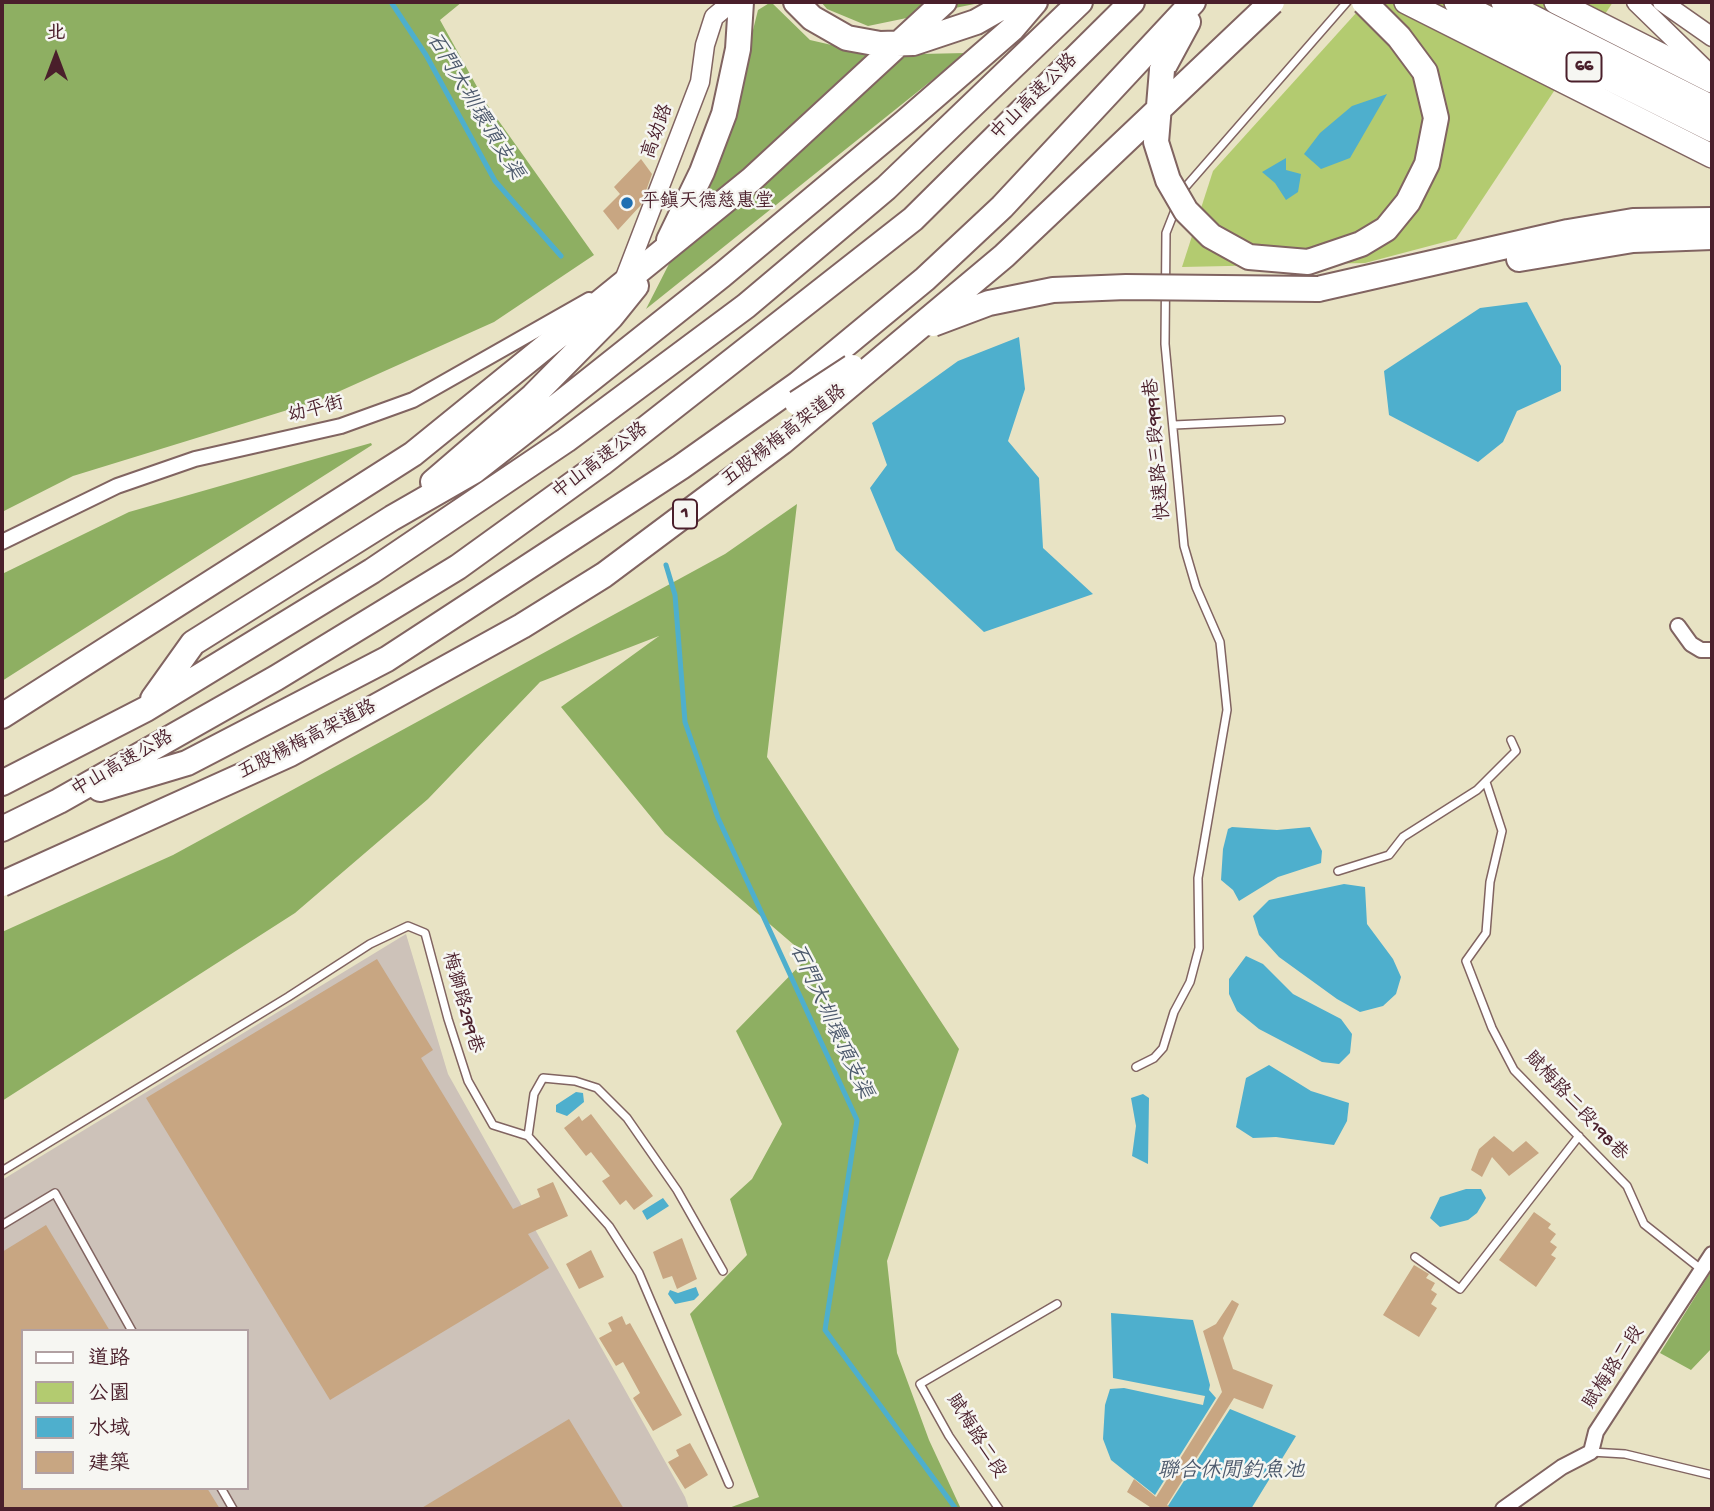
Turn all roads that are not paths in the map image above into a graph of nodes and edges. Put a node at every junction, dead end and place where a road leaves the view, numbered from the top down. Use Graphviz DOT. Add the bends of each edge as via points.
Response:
graph roads {
  1 [pos="732,2"];
  2 [pos="741,2"];
  3 [pos="796,2"];
  4 [pos="944,2"];
  5 [pos="1011,2"];
  6 [pos="1035,2"];
  7 [pos="1080,2"];
  8 [pos="1132,2"];
  9 [pos="1193,2"];
  10 [pos="1205,2"];
  11 [pos="1272,2"];
  12 [pos="1347,2"];
  13 [pos="1364,2"];
  14 [pos="1406,2"];
  15 [pos="1456,2"];
  16 [pos="1503,2"];
  17 [pos="1556,2"];
  18 [pos="1636,2"];
  19 [pos="1661,2"];
  20 [pos="1712,37"];
  21 [pos="1712,79"];
  22 [pos="1712,107"];
  23 [pos="1712,130"];
  24 [pos="1712,156"];
  25 [pos="1712,220"];
  26 [pos="1712,237"];
  27 [pos="624,280"];
  28 [pos="1318,289"];
  29 [pos="1282,420"];
  30 [pos="1174,425"];
  31 [pos="392,518"];
  32 [pos="574,538"];
  33 [pos="2,542"];
  34 [pos="1678,626"];
  35 [pos="1712,650"];
  36 [pos="146,709"];
  37 [pos="2,716"];
  38 [pos="1511,740"];
  39 [pos="1486,782"];
  40 [pos="2,783"];
  41 [pos="59,801"];
  42 [pos="2,829"];
  43 [pos="1338,872"];
  44 [pos="2,884"];
  45 [pos="1136,1067"];
  46 [pos="528,1136"];
  47 [pos="1579,1136"];
  48 [pos="2,1171"];
  49 [pos="2,1225"];
  50 [pos="1712,1254"];
  51 [pos="1415,1257"];
  52 [pos="1703,1270"];
  53 [pos="723,1271"];
  54 [pos="1057,1304"];
  55 [pos="131,1329"];
  56 [pos="1591,1452"];
  57 [pos="1712,1475"];
  58 [pos="729,1484"];
  59 [pos="222,1490"];
  60 [pos="233,1509"];
  61 [pos="999,1509"];
  62 [pos="1503,1509"];
  1 -- 27 [label="street, 高幼路" via="714,17 700,82"];
  2 -- 31 [label="highway" via="738,49 724,114 697,184 660,256 611,317 533,396"];
  3 -- 5 [label="highway" via="812,18 847,38 880,44 912,43 976,22"];
  4 -- 37 [label="highway" via="752,179 413,454"];
  6 -- 31 [label="highway" via="1002,38 712,284 474,471"];
  7 -- 36 [label="highway, 中山高速公路" via="886,188 746,306 566,440 372,571"];
  8 -- 41 [label="highway, 中山高速公路" via="913,219 602,463 458,567 276,678"];
  9 -- 32 [label="highway" via="1002,207 925,279 798,384"];
  10 -- 13 [label="highway, bridge" via="1182,30 1162,71 1156,142 1168,180 1186,211 1211,236 1249,257 1307,262 1361,244 1386,229 1408,202 1427,164 1436,118 1426,72"];
  11 -- 44 [label="highway, 五股楊梅高架道路 / 1, bridge" via="1004,256 782,442 604,575 522,626 290,754"];
  12 -- 30 [label="lane, 快速路三段999巷" via="1185,185 1166,233 1164,269 1165,344"];
  14 -- 24 [label="highway"];
  15 -- 23 [label="highway, 66"];
  16 -- 22 [label="highway, 66"];
  17 -- 21 [label="highway"];
  18 -- 21 [label="street"];
  19 -- 20 [label="street"];
  25 -- 28 [label="highway" via="1633,221 1568,232"];
  26 -- 28 [label="highway" via="1633,240 1396,282"];
  27 -- 33 [label="street, 幼平街" via="413,400 341,426 195,459 117,485"];
  28 -- 32 [label="highway, bridge" via="1053,290 989,303 886,345 688,477"];
  29 -- 30 [label="lane"];
  30 -- 45 [label="lane, 快速路三段999巷" via="1184,546 1220,642 1227,710 1198,878 1199,948 1163,1048"];
  31 -- 36 [label="highway" via="193,643"];
  32 -- 41 [label="highway" via="387,659 187,764"];
  34 -- 35 [label="street" via="1691,644"];
  36 -- 40 [label="highway, 中山高速公路"];
  38 -- 39 [label="lane" via="1516,751"];
  39 -- 43 [label="lane" via="1403,837 1389,855"];
  39 -- 47 [label="lane, 賦梅路二段198巷" via="1502,831 1490,882 1486,933 1466,961 1514,1070"];
  41 -- 42 [label="highway, 中山高速公路"];
  46 -- 48 [label="lane, 梅獅路299巷" via="493,1125 468,1081 425,933 408,926 370,944"];
  46 -- 53 [label="lane" via="534,1094 543,1079 597,1087 628,1118 690,1211"];
  46 -- 58 [label="lane" via="608,1226 639,1273"];
  47 -- 51 [label="lane" via="1460,1289"];
  47 -- 52 [label="lane, 賦梅路二段198巷" via="1627,1186 1644,1224"];
  49 -- 55 [label="lane" via="55,1193"];
  50 -- 52 [label="street, 賦梅路二段"];
  52 -- 56 [label="street, 賦梅路二段" via="1597,1432"];
  54 -- 61 [label="lane, 賦梅路二段" via="920,1384"];
  56 -- 57 [label="lane" via="1625,1454"];
  56 -- 62 [label="street"];
  59 -- 60 [label="lane"];
}
